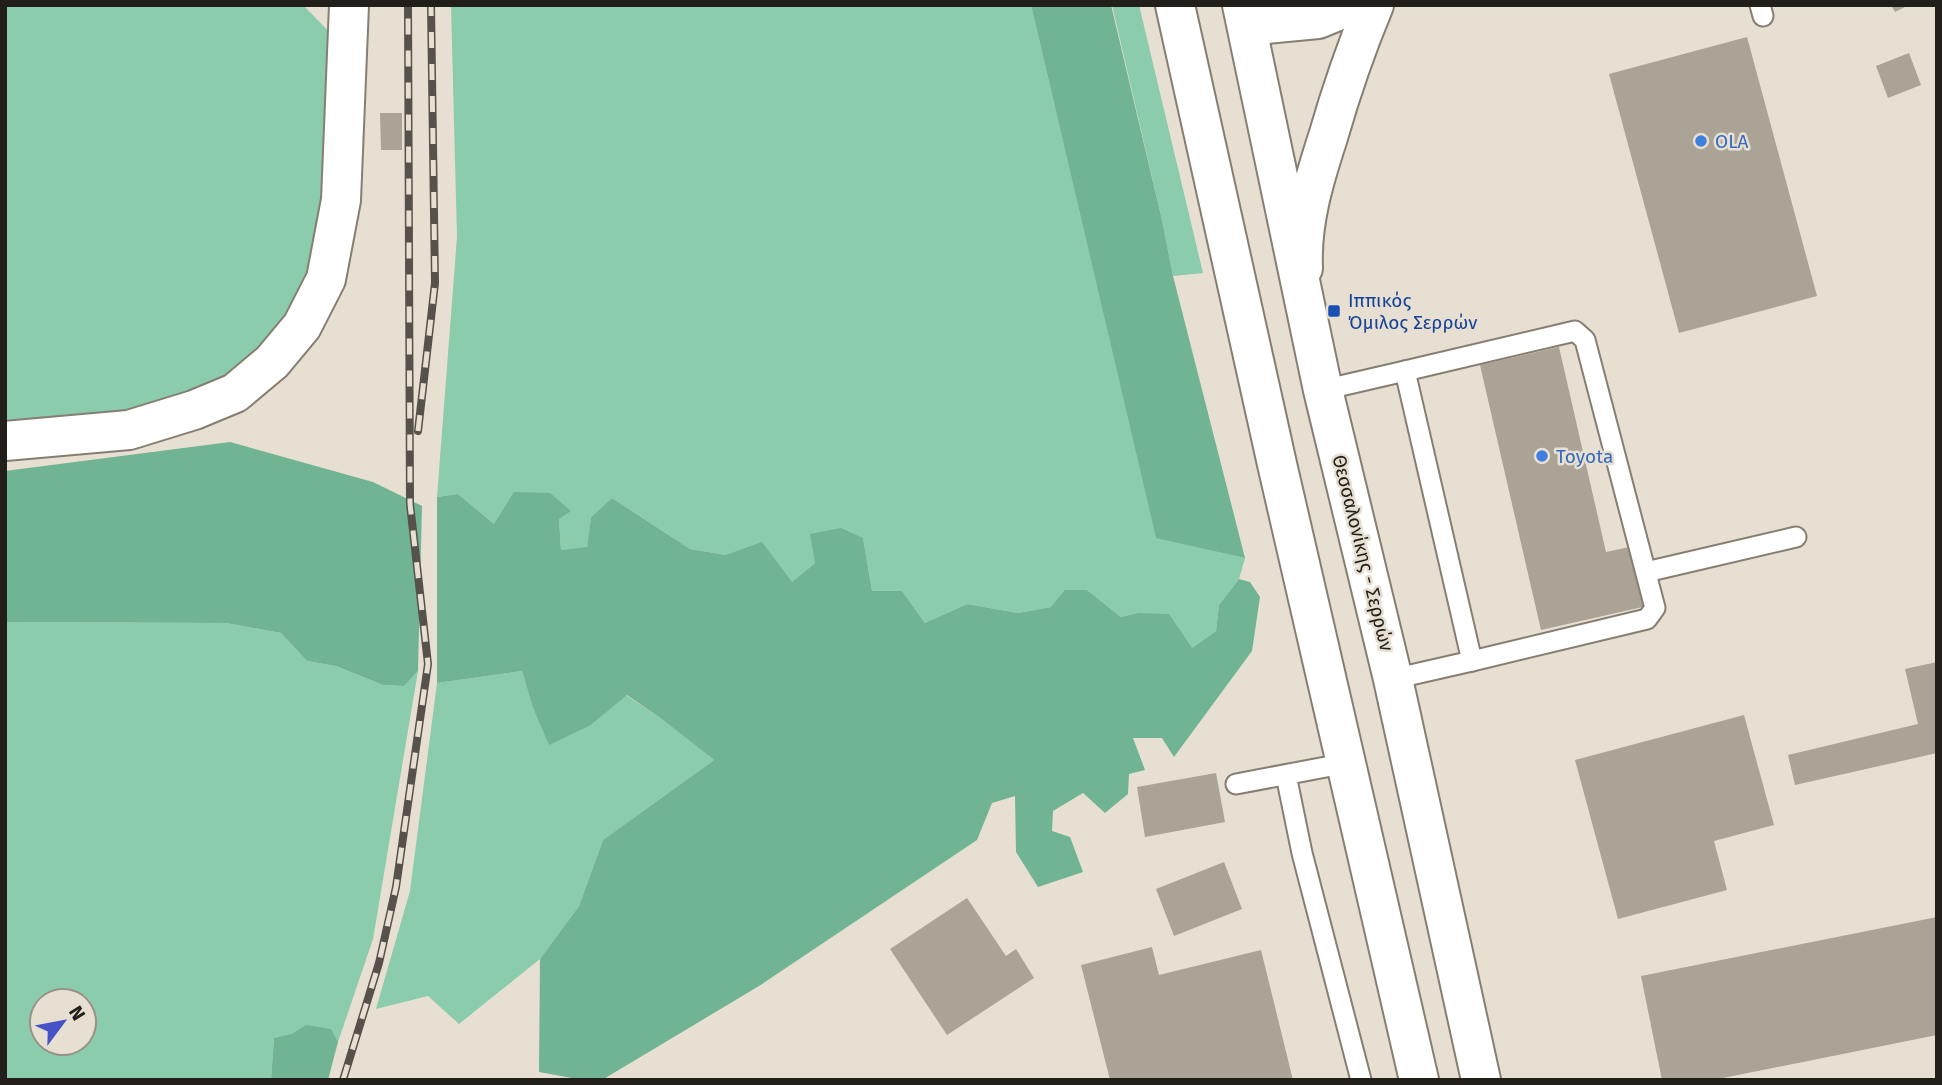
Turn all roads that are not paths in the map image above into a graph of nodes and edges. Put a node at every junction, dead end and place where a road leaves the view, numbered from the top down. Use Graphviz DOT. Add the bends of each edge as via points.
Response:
graph roads {
  1 [pos="349,5"];
  2 [pos="1175,5"];
  3 [pos="1352,5"];
  4 [pos="1374,5"];
  5 [pos="1245,16"];
  6 [pos="1304,301"];
  7 [pos="1405,371"];
  8 [pos="1323,390"];
  9 [pos="5,441"];
  10 [pos="1796,537"];
  11 [pos="1646,572"];
  12 [pos="1472,661"];
  13 [pos="1393,679"];
  14 [pos="1347,763"];
  15 [pos="1286,775"];
  16 [pos="1236,785"];
  17 [pos="1414,1079"];
  18 [pos="1361,1080"];
  19 [pos="1481,1080"];
  1 -- 9 [label="main road" via="341,200 327,279 302,326 272,362 234,393 194,410 129,430"];
  2 -- 14 [label="main road"];
  3 -- 5 [label="main road" via="1318,19"];
  4 -- 6 [label="main road" via="1349,68 1310,198 1302,248"];
  5 -- 6 [label="main road, Θεσσαλονίκης - Σερρών"];
  6 -- 8 [label="main road, Θεσσαλονίκης - Σερρών"];
  7 -- 8 [label="lane"];
  7 -- 11 [label="lane" via="1575,331 1585,340"];
  7 -- 12 [label="lane"];
  8 -- 13 [label="main road, Θεσσαλονίκης - Σερρών"];
  10 -- 11 [label="lane"];
  11 -- 12 [label="lane" via="1655,608 1647,619"];
  12 -- 13 [label="lane"];
  13 -- 19 [label="main road, Θεσσαλονίκης - Σερρών"];
  14 -- 15 [label="lane"];
  14 -- 17 [label="main road"];
  15 -- 16 [label="lane"];
  15 -- 18 [label="lane"];
}
